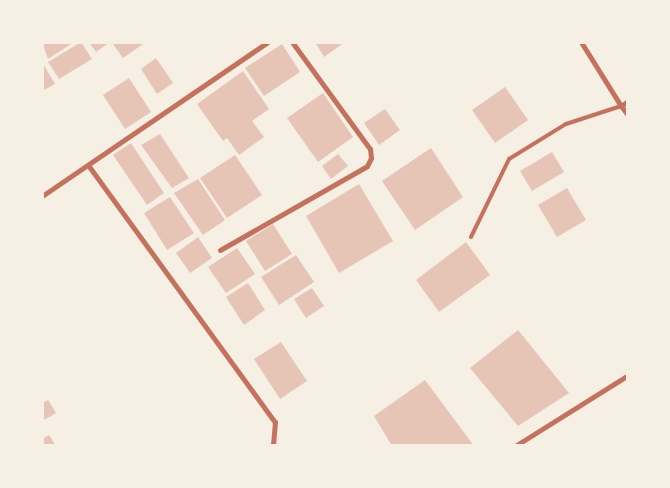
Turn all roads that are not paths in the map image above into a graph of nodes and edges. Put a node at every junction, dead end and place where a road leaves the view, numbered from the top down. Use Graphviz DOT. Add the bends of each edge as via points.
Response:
graph roads {
  1 [pos="268,42"];
  2 [pos="292,42"];
  3 [pos="581,42"];
  4 [pos="628,102"];
  5 [pos="621,106"];
  6 [pos="628,115"];
  7 [pos="88,165"];
  8 [pos="42,196"];
  9 [pos="471,237"];
  10 [pos="220,250"];
  11 [pos="628,375"];
  12 [pos="273,446"];
  13 [pos="515,446"];
  1 -- 7 [label="street"];
  2 -- 10 [label="street" via="370,149 371,158 367,166"];
  3 -- 5 [label="street"];
  4 -- 5 [label="street"];
  5 -- 6 [label="street"];
  5 -- 9 [label="lane" via="566,124 509,159"];
  7 -- 8 [label="street"];
  7 -- 12 [label="street" via="275,422"];
  11 -- 13 [label="street"];
}
